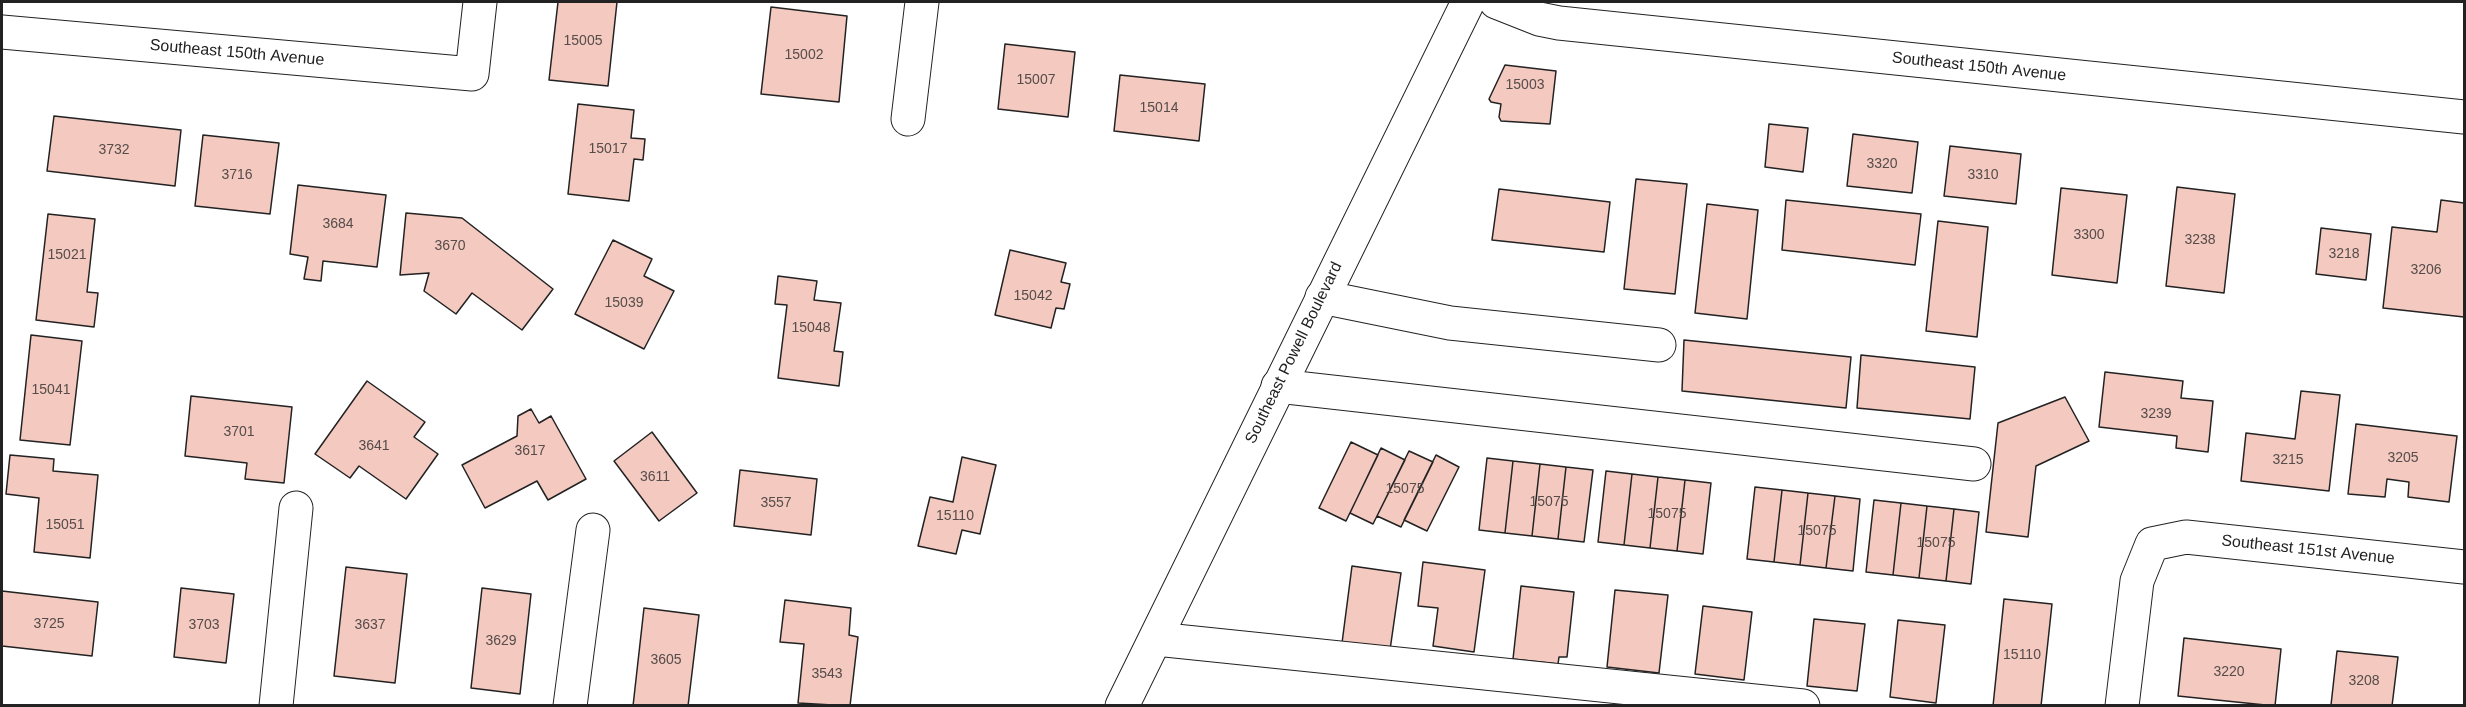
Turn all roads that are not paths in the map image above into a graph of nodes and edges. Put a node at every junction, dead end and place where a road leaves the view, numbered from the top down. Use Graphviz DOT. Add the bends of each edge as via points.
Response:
graph roads {
  1 [pos="480,2"];
  2 [pos="922,2"];
  3 [pos="1468,2"];
  4 [pos="1496,2"];
  5 [pos="2,32"];
  6 [pos="2464,117"];
  7 [pos="908,120"];
  8 [pos="1322,297"];
  9 [pos="1659,345"];
  10 [pos="1278,386"];
  11 [pos="1974,464"];
  12 [pos="296,508"];
  13 [pos="593,530"];
  14 [pos="2464,567"];
  15 [pos="1156,639"];
  16 [pos="276,705"];
  17 [pos="570,705"];
  18 [pos="1122,705"];
  19 [pos="1803,705"];
  20 [pos="2122,705"];
  1 -- 5 [label="street, Southeast 150th Avenue" via="472,74"];
  2 -- 7 [label="street"];
  3 -- 8 [label="street, Southeast Powell Boulevard"];
  4 -- 6 [label="street, Southeast 150th Avenue" via="1559,23"];
  8 -- 9 [label="street" via="1450,323"];
  8 -- 10 [label="street, Southeast Powell Boulevard"];
  10 -- 11 [label="street"];
  10 -- 15 [label="street, Southeast Powell Boulevard"];
  12 -- 16 [label="street"];
  13 -- 17 [label="street"];
  14 -- 20 [label="street, Southeast 151st Avenue" via="2186,537 2152,544 2137,581"];
  15 -- 18 [label="street, Southeast Powell Boulevard"];
  15 -- 19 [label="street"];
}
